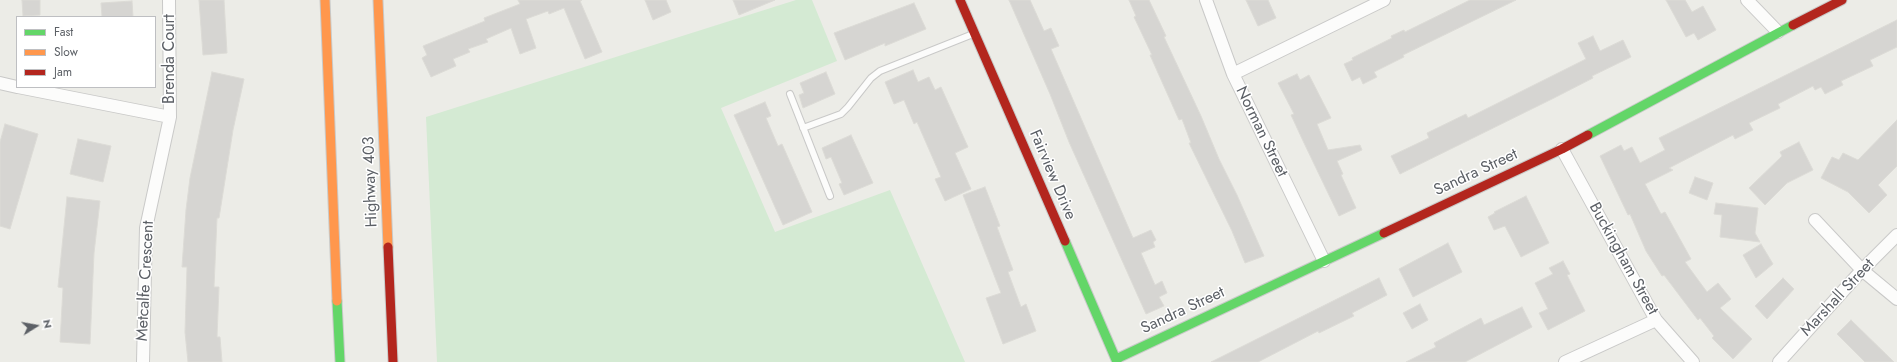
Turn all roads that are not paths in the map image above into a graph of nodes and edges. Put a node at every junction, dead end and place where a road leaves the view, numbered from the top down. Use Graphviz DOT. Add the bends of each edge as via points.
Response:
graph roads {
  1 [pos="169,0"];
  2 [pos="325,0"];
  3 [pos="378,0"];
  4 [pos="960,0"];
  5 [pos="1206,0"];
  6 [pos="1384,0"];
  7 [pos="1747,0"];
  8 [pos="1842,0"];
  9 [pos="1778,32"];
  10 [pos="975,34"];
  11 [pos="1233,74"];
  12 [pos="0,83"];
  13 [pos="16,87"];
  14 [pos="22,88"];
  15 [pos="790,94"];
  16 [pos="170,117"];
  17 [pos="803,128"];
  18 [pos="1562,149"];
  19 [pos="830,196"];
  20 [pos="1815,220"];
  21 [pos="1897,235"];
  22 [pos="1324,261"];
  23 [pos="1862,270"];
  24 [pos="1897,299"];
  25 [pos="1656,320"];
  26 [pos="1116,360"];
  27 [pos="142,362"];
  28 [pos="340,362"];
  29 [pos="393,362"];
  30 [pos="1565,362"];
  31 [pos="1693,362"];
  32 [pos="1779,362"];
  1 -- 16 [label="street, Brenda Court"];
  2 -- 28 [label="main road"];
  3 -- 29 [label="main road, Highway 403"];
  4 -- 10 [label="main road, Fairview Drive"];
  5 -- 11 [label="street, Norman Street"];
  6 -- 11 [label="street"];
  7 -- 9 [label="street"];
  8 -- 9 [label="main road, Sandra Street"];
  9 -- 18 [label="main road, Sandra Street"];
  10 -- 17 [label="lane" via="880,71 841,114"];
  10 -- 26 [label="main road, Fairview Drive"];
  11 -- 22 [label="street, Norman Street"];
  12 -- 13 [label="street"];
  14 -- 16 [label="street"];
  15 -- 17 [label="lane"];
  16 -- 27 [label="street, Metcalfe Crescent" via="146,228"];
  17 -- 19 [label="lane"];
  18 -- 22 [label="main road, Sandra Street"];
  18 -- 25 [label="street, Buckingham Street"];
  20 -- 23 [label="street"];
  21 -- 23 [label="street, Marshall Street"];
  22 -- 26 [label="main road, Sandra Street"];
  23 -- 24 [label="street"];
  23 -- 32 [label="street, Marshall Street"];
  25 -- 30 [label="street"];
  25 -- 31 [label="street, Buckingham Street"];
}
